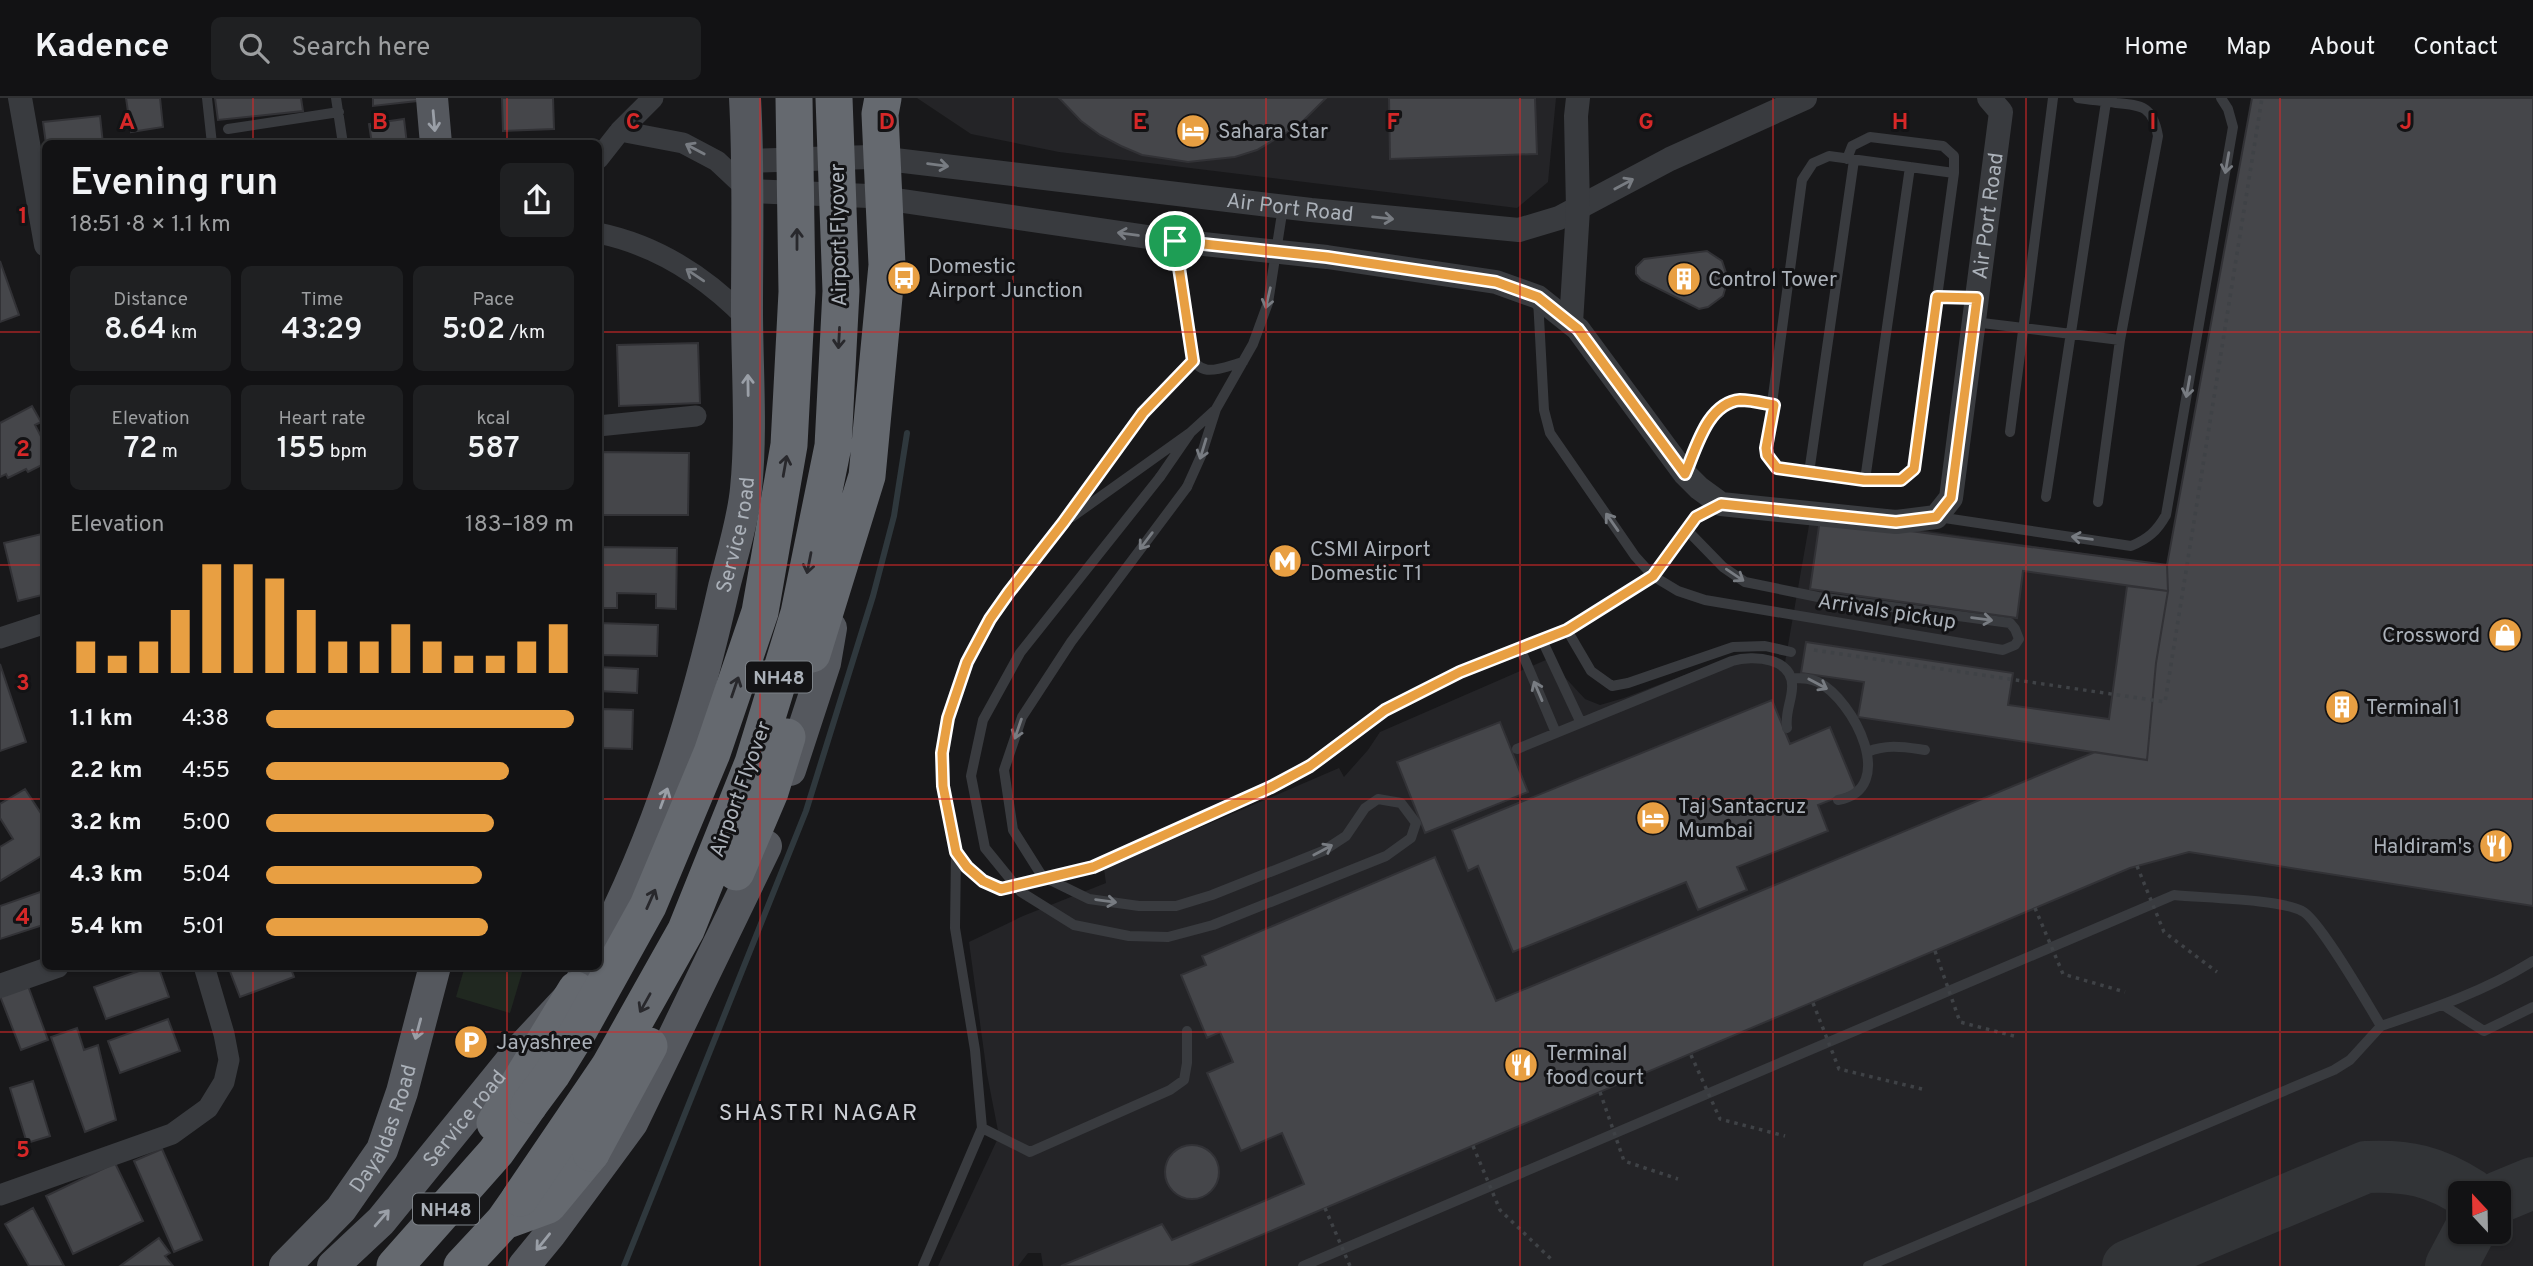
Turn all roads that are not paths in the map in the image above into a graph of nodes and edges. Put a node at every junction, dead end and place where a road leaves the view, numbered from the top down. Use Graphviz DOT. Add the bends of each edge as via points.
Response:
graph roads {
  1 [pos="20,98"];
  2 [pos="207,98"];
  3 [pos="336,98"];
  4 [pos="432,98"];
  5 [pos="653,98"];
  6 [pos="745,98"];
  7 [pos="794,98"];
  8 [pos="834,98"];
  9 [pos="865,98"];
  10 [pos="883,98"];
  11 [pos="1578,98"];
  12 [pos="1989,98"];
  13 [pos="2053,98"];
  14 [pos="2078,98"];
  15 [pos="2221,98"];
  16 [pos="1794,101"];
  17 [pos="2106,102"];
  18 [pos="339,113"];
  19 [pos="228,129"];
  20 [pos="620,131"];
  21 [pos="212,140"];
  22 [pos="342,140"];
  23 [pos="436,140"];
  24 [pos="602,154"];
  25 [pos="870,157"];
  26 [pos="1851,159"];
  27 [pos="1910,167"];
  28 [pos="1954,173"];
  29 [pos="749,176"];
  30 [pos="869,196"];
  31 [pos="1283,207"];
  32 [pos="1578,209"];
  33 [pos="42,222"];
  34 [pos="602,234"];
  35 [pos="1175,241"];
  36 [pos="1276,253"];
  37 [pos="1538,297"];
  38 [pos="1937,297"];
  39 [pos="1975,310"];
  40 [pos="747,319"];
  41 [pos="1571,323"];
  42 [pos="2022,328"];
  43 [pos="2072,335"];
  44 [pos="2120,341"];
  45 [pos="1193,361"];
  46 [pos="1243,362"];
  47 [pos="1774,405"];
  48 [pos="1216,409"];
  49 [pos="696,416"];
  50 [pos="602,426"];
  51 [pos="1191,432"];
  52 [pos="2010,432"];
  53 [pos="1809,473"];
  54 [pos="1685,474"];
  55 [pos="1864,480"];
  56 [pos="2046,498"];
  57 [pos="2098,502"];
  58 [pos="1721,504"];
  59 [pos="1936,517"];
  60 [pos="1063,523"];
  61 [pos="1686,529"];
  62 [pos="1653,576"];
  63 [pos="42,624"];
  64 [pos="1567,630"];
  65 [pos="0,638"];
  66 [pos="1542,640"];
  67 [pos="1520,648"];
  68 [pos="1791,652"];
  69 [pos="1792,678"];
  70 [pos="1581,723"];
  71 [pos="1787,728"];
  72 [pos="1556,733"];
  73 [pos="1517,750"];
  74 [pos="1925,750"];
  75 [pos="1867,752"];
  76 [pos="1838,800"];
  77 [pos="956,852"];
  78 [pos="602,943"];
  79 [pos="2533,961"];
  80 [pos="46,970"];
  81 [pos="205,970"];
  82 [pos="434,970"];
  83 [pos="583,978"];
  84 [pos="0,986"];
  85 [pos="2443,1005"];
  86 [pos="2533,1007"];
  87 [pos="2381,1026"];
  88 [pos="1187,1031"];
  89 [pos="982,1128"];
  90 [pos="496,1152"];
  91 [pos="0,1195"];
  92 [pos="512,1209"];
  93 [pos="466,1264"];
  94 [pos="285,1266"];
  95 [pos="333,1266"];
  96 [pos="395,1266"];
  97 [pos="524,1266"];
  98 [pos="923,1266"];
  99 [pos="1303,1266"];
  100 [pos="1868,1266"];
  1 -- 33 [label="street"];
  2 -- 21 [label="lane"];
  3 -- 18 [label="lane"];
  4 -- 23 [label="main road, one-way"];
  5 -- 20 [label="street"];
  6 -- 29 [label="main road, Service road"];
  90 -- 7 [label="highway, Airport Flyover / NH48, one-way, bridge" via="552,1074 649,906 712,753 760,612 789,445 797,292"];
  8 -- 92 [label="highway, Airport Flyover / NH48, one-way, bridge" via="841,291 833,446 799,613 753,763 686,930 610,1067"];
  9 -- 25 [label="main road"];
  10 -- 92 [label="highway, bridge" via="887,265 867,476 770,792 707,936 591,1153 548,1205"];
  11 -- 32 [label="street"];
  12 -- 39 [label="street, Air Port Road" via="2001,112"];
  13 -- 42 [label="lane"];
  14 -- 17 [label="lane"];
  15 -- 59 [label="lane, one-way" via="2233,127 2166,515 2160,526 2153,535 2130,546"];
  32 -- 16 [label="street, Air Port Road, one-way" via="1670,159"];
  17 -- 43 [label="lane"];
  17 -- 44 [label="lane" via="2140,105 2150,113 2158,135"];
  18 -- 19 [label="lane"];
  18 -- 22 [label="lane"];
  20 -- 24 [label="street"];
  29 -- 20 [label="street, one-way" via="682,143"];
  25 -- 29 [label="street, Air Port Road"];
  25 -- 30 [label="main road"];
  25 -- 31 [label="street, Air Port Road, one-way"];
  26 -- 27 [label="lane"];
  26 -- 28 [label="lane" via="1852,146 1870,137 1943,146 1954,156"];
  26 -- 47 [label="lane" via="1822,158 1807,169 1802,180"];
  26 -- 53 [label="lane"];
  27 -- 28 [label="lane"];
  27 -- 55 [label="lane"];
  28 -- 38 [label="lane"];
  29 -- 30 [label="street"];
  29 -- 40 [label="main road, Service road"];
  35 -- 30 [label="street, one-way"];
  30 -- 97 [label="main road, one-way" via="874,299 860,457 825,663 763,854 632,1123"];
  31 -- 32 [label="street, Air Port Road, one-way" via="1519,230"];
  31 -- 36 [label="lane"];
  32 -- 41 [label="street"];
  40 -- 34 [label="street, one-way" via="708,284 666,256"];
  35 -- 36 [label="street"];
  35 -- 45 [label="lane"];
  36 -- 37 [label="street" via="1496,282"];
  36 -- 46 [label="lane, one-way" via="1268,303"];
  37 -- 41 [label="street"];
  62 -- 37 [label="lane, Arrivals pickup, one-way" via="1550,433 1544,410"];
  38 -- 39 [label="lane"];
  38 -- 55 [label="lane" via="1914,469 1901,480"];
  39 -- 42 [label="lane"];
  39 -- 59 [label="street, Air Port Road" via="1951,498"];
  78 -- 40 [label="main road, Service road, one-way" via="643,856 679,758 713,638 746,491"];
  41 -- 54 [label="street"];
  42 -- 43 [label="lane"];
  42 -- 52 [label="lane"];
  43 -- 44 [label="lane"];
  43 -- 56 [label="lane"];
  44 -- 57 [label="lane"];
  45 -- 46 [label="lane" via="1203,370"];
  45 -- 60 [label="lane" via="1143,413"];
  46 -- 48 [label="lane"];
  47 -- 53 [label="lane" via="1766,448 1771,464"];
  47 -- 54 [label="lane" via="1740,400 1718,410"];
  48 -- 51 [label="lane"];
  48 -- 51 [label="lane, one-way, bridge" via="1187,487 1071,642 1023,717 1004,770 1013,830 1042,876 1089,899 1176,906 1323,851 1346,836 1365,808 1378,799 1401,803 1416,824 1411,838 1386,856 1213,925 1168,937 1129,936 1074,925 1021,892 985,848 971,776 983,720 1020,653"];
  49 -- 50 [label="street"];
  51 -- 60 [label="lane"];
  53 -- 55 [label="lane"];
  54 -- 58 [label="street"];
  58 -- 59 [label="street" via="1896,522"];
  58 -- 61 [label="lane" via="1696,517"];
  60 -- 77 [label="lane" via="990,619 967,662 948,718 943,786"];
  61 -- 62 [label="lane"];
  61 -- 62 [label="lane, Arrivals pickup, one-way" via="1723,567 1745,582 1818,597 2010,623 2019,639 2003,650 1705,600"];
  62 -- 64 [label="lane"];
  63 -- 65 [label="street"];
  64 -- 66 [label="lane"];
  64 -- 68 [label="lane" via="1591,671 1612,686 1733,647 1765,646"];
  66 -- 67 [label="lane"];
  66 -- 70 [label="lane"];
  72 -- 67 [label="lane, one-way"];
  67 -- 77 [label="lane" via="1385,710 1310,766 1271,787 1093,867 1001,889 983,881"];
  69 -- 70 [label="lane" via="1764,658 1741,659"];
  69 -- 71 [label="lane"];
  69 -- 75 [label="lane, one-way" via="1807,678 1827,688 1856,721"];
  70 -- 72 [label="lane"];
  72 -- 73 [label="lane"];
  74 -- 75 [label="lane" via="1882,746"];
  75 -- 76 [label="lane" via="1863,788"];
  77 -- 89 [label="lane" via="955,928"];
  79 -- 85 [label="lane"];
  80 -- 84 [label="street"];
  81 -- 91 [label="street" via="229,1060 224,1082 208,1108 172,1134"];
  82 -- 94 [label="main road, Dayaldas Road, one-way" via="382,1150 341,1209"];
  83 -- 90 [label="highway" via="495,1122"];
  95 -- 83 [label="main road, Service road, one-way" via="381,1221"];
  85 -- 86 [label="lane" via="2484,1031"];
  85 -- 87 [label="lane"];
  87 -- 99 [label="lane" via="2304,911 2270,903 2174,895"];
  87 -- 100 [label="lane" via="2350,1060 2334,1070"];
  88 -- 89 [label="lane" via="1184,1080 1171,1090 1030,1152"];
  89 -- 98 [label="lane"];
  90 -- 96 [label="highway, NH48"];
  92 -- 93 [label="highway, NH48"];
}
